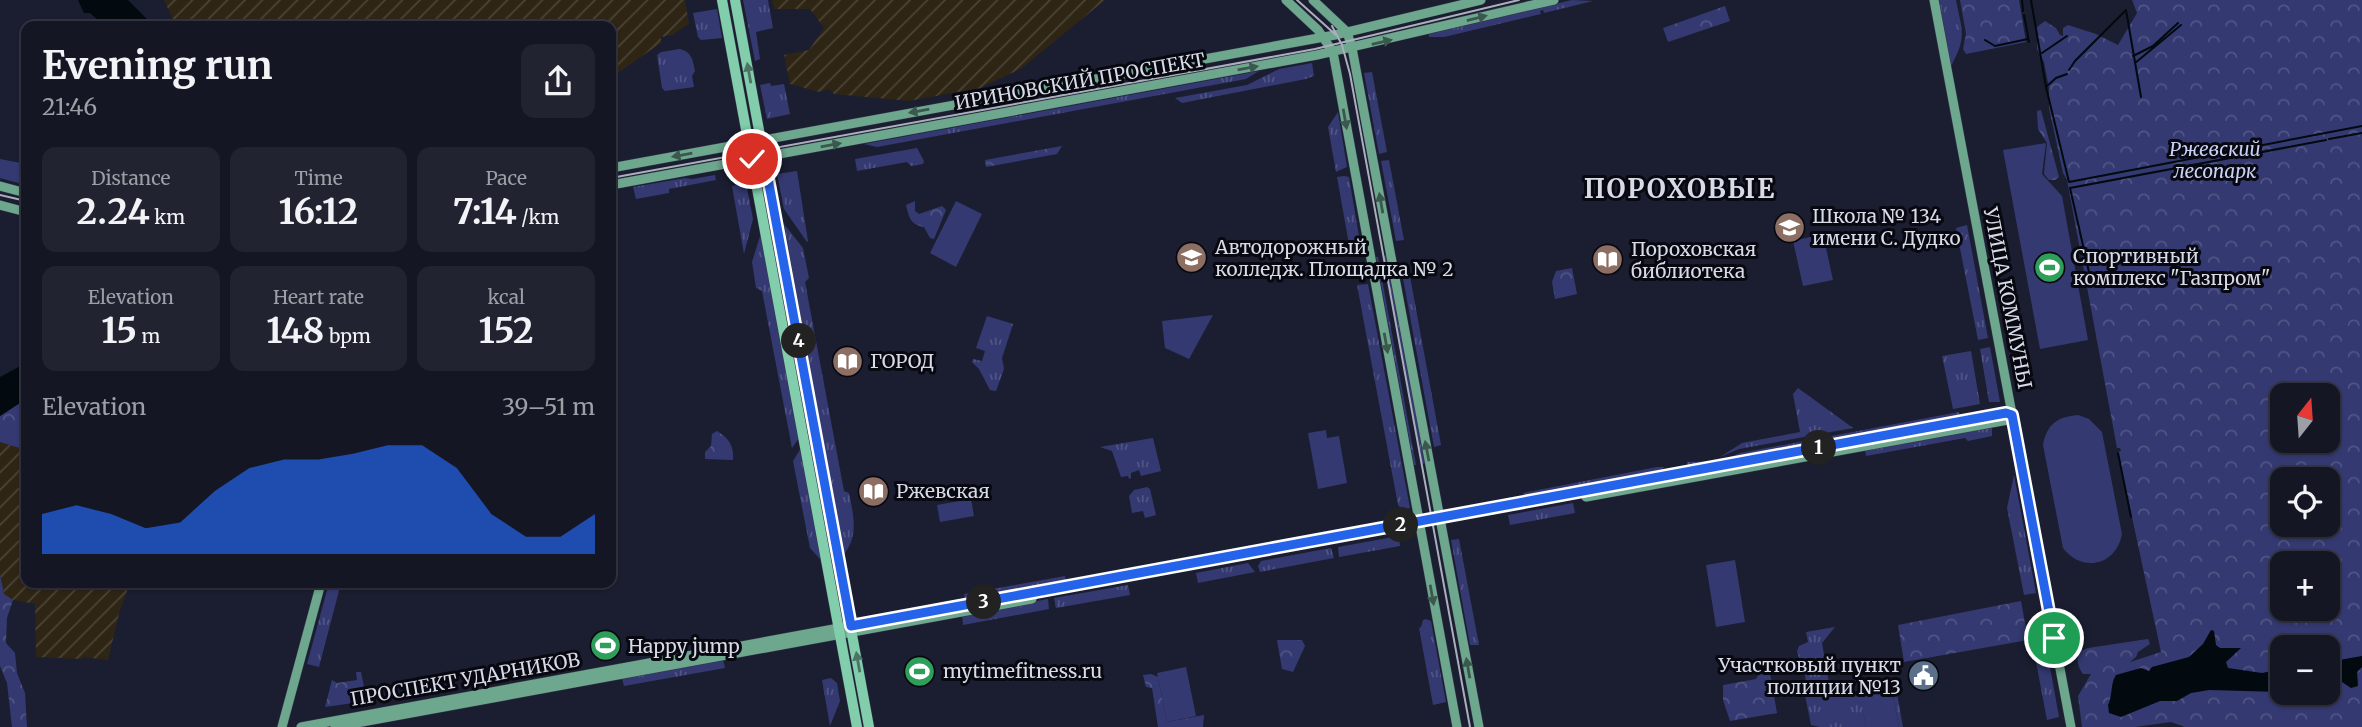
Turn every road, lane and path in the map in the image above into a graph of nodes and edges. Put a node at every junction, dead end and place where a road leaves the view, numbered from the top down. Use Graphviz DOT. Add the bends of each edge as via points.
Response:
graph roads {
  1 [pos="722,0"];
  2 [pos="735,0"];
  3 [pos="1286,0"];
  4 [pos="1313,0"];
  5 [pos="1481,0"];
  6 [pos="1554,0"];
  7 [pos="1928,0"];
  8 [pos="1934,0"];
  9 [pos="1347,33"];
  10 [pos="1324,37"];
  11 [pos="1352,48"];
  12 [pos="1333,52"];
  13 [pos="761,140"];
  14 [pos="749,142"];
  15 [pos="764,157"];
  16 [pos="752,159"];
  17 [pos="616,167"];
  18 [pos="616,184"];
  19 [pos="0,186"];
  20 [pos="21,192"];
  21 [pos="0,205"];
  22 [pos="21,211"];
  23 [pos="2009,416"];
  24 [pos="1440,521"];
  25 [pos="1419,525"];
  26 [pos="320,588"];
  27 [pos="326,588"];
  28 [pos="851,629"];
  29 [pos="839,631"];
  30 [pos="494,695"];
  31 [pos="282,727"];
  32 [pos="288,727"];
  33 [pos="300,727"];
  34 [pos="335,727"];
  35 [pos="857,727"];
  36 [pos="869,727"];
  37 [pos="1457,727"];
  38 [pos="1479,727"];
  39 [pos="2065,727"];
  40 [pos="2071,727"];
  1 -- 14 [label="main road"];
  13 -- 2 [label="main road, one-way"];
  3 -- 10 [label="main road"];
  4 -- 9 [label="main road"];
  5 -- 9 [label="main road, ИРИНОВСКИЙ ПРОСПЕКТ"];
  11 -- 6 [label="main road, ИРИНОВСКИЙ ПРОСПЕКТ, one-way"];
  7 -- 23 [label="main road, УЛИЦА КОММУНЫ"];
  8 -- 23 [label="main road, УЛИЦА КОММУНЫ"];
  9 -- 10 [label="main road, ИРИНОВСКИЙ ПРОСПЕКТ"];
  9 -- 11 [label="main road"];
  10 -- 12 [label="main road"];
  10 -- 13 [label="main road, ИРИНОВСКИЙ ПРОСПЕКТ, one-way"];
  11 -- 12 [label="main road, ИРИНОВСКИЙ ПРОСПЕКТ"];
  24 -- 11 [label="main road, one-way"];
  15 -- 12 [label="main road, ИРИНОВСКИЙ ПРОСПЕКТ, one-way"];
  12 -- 25 [label="main road, one-way"];
  13 -- 14 [label="main road, ИРИНОВСКИЙ ПРОСПЕКТ"];
  13 -- 15 [label="main road"];
  14 -- 16 [label="main road"];
  14 -- 17 [label="main road, ИРИНОВСКИЙ ПРОСПЕКТ, one-way"];
  15 -- 16 [label="main road, ИРИНОВСКИЙ ПРОСПЕКТ"];
  15 -- 28 [label="main road"];
  16 -- 18 [label="main road, ИРИНОВСКИЙ ПРОСПЕКТ"];
  16 -- 29 [label="main road"];
  19 -- 20 [label="main road"];
  21 -- 22 [label="main road"];
  23 -- 24 [label="main road, ПРОСПЕКТ УДАРНИКОВ"];
  23 -- 39 [label="main road, УЛИЦА КОММУНЫ"];
  23 -- 40 [label="main road, УЛИЦА КОММУНЫ"];
  24 -- 25 [label="main road, ПРОСПЕКТ УДАРНИКОВ"];
  38 -- 24 [label="main road, one-way"];
  25 -- 28 [label="main road, ПРОСПЕКТ УДАРНИКОВ"];
  25 -- 37 [label="main road, one-way"];
  26 -- 31 [label="main road"];
  27 -- 32 [label="main road"];
  28 -- 29 [label="main road, ПРОСПЕКТ УДАРНИКОВ"];
  36 -- 28 [label="main road, one-way"];
  29 -- 30 [label="main road, ПРОСПЕКТ УДАРНИКОВ"];
  29 -- 35 [label="main road"];
  30 -- 33 [label="main road, ПРОСПЕКТ УДАРНИКОВ"];
  30 -- 34 [label="main road, ПРОСПЕКТ УДАРНИКОВ"];
}
